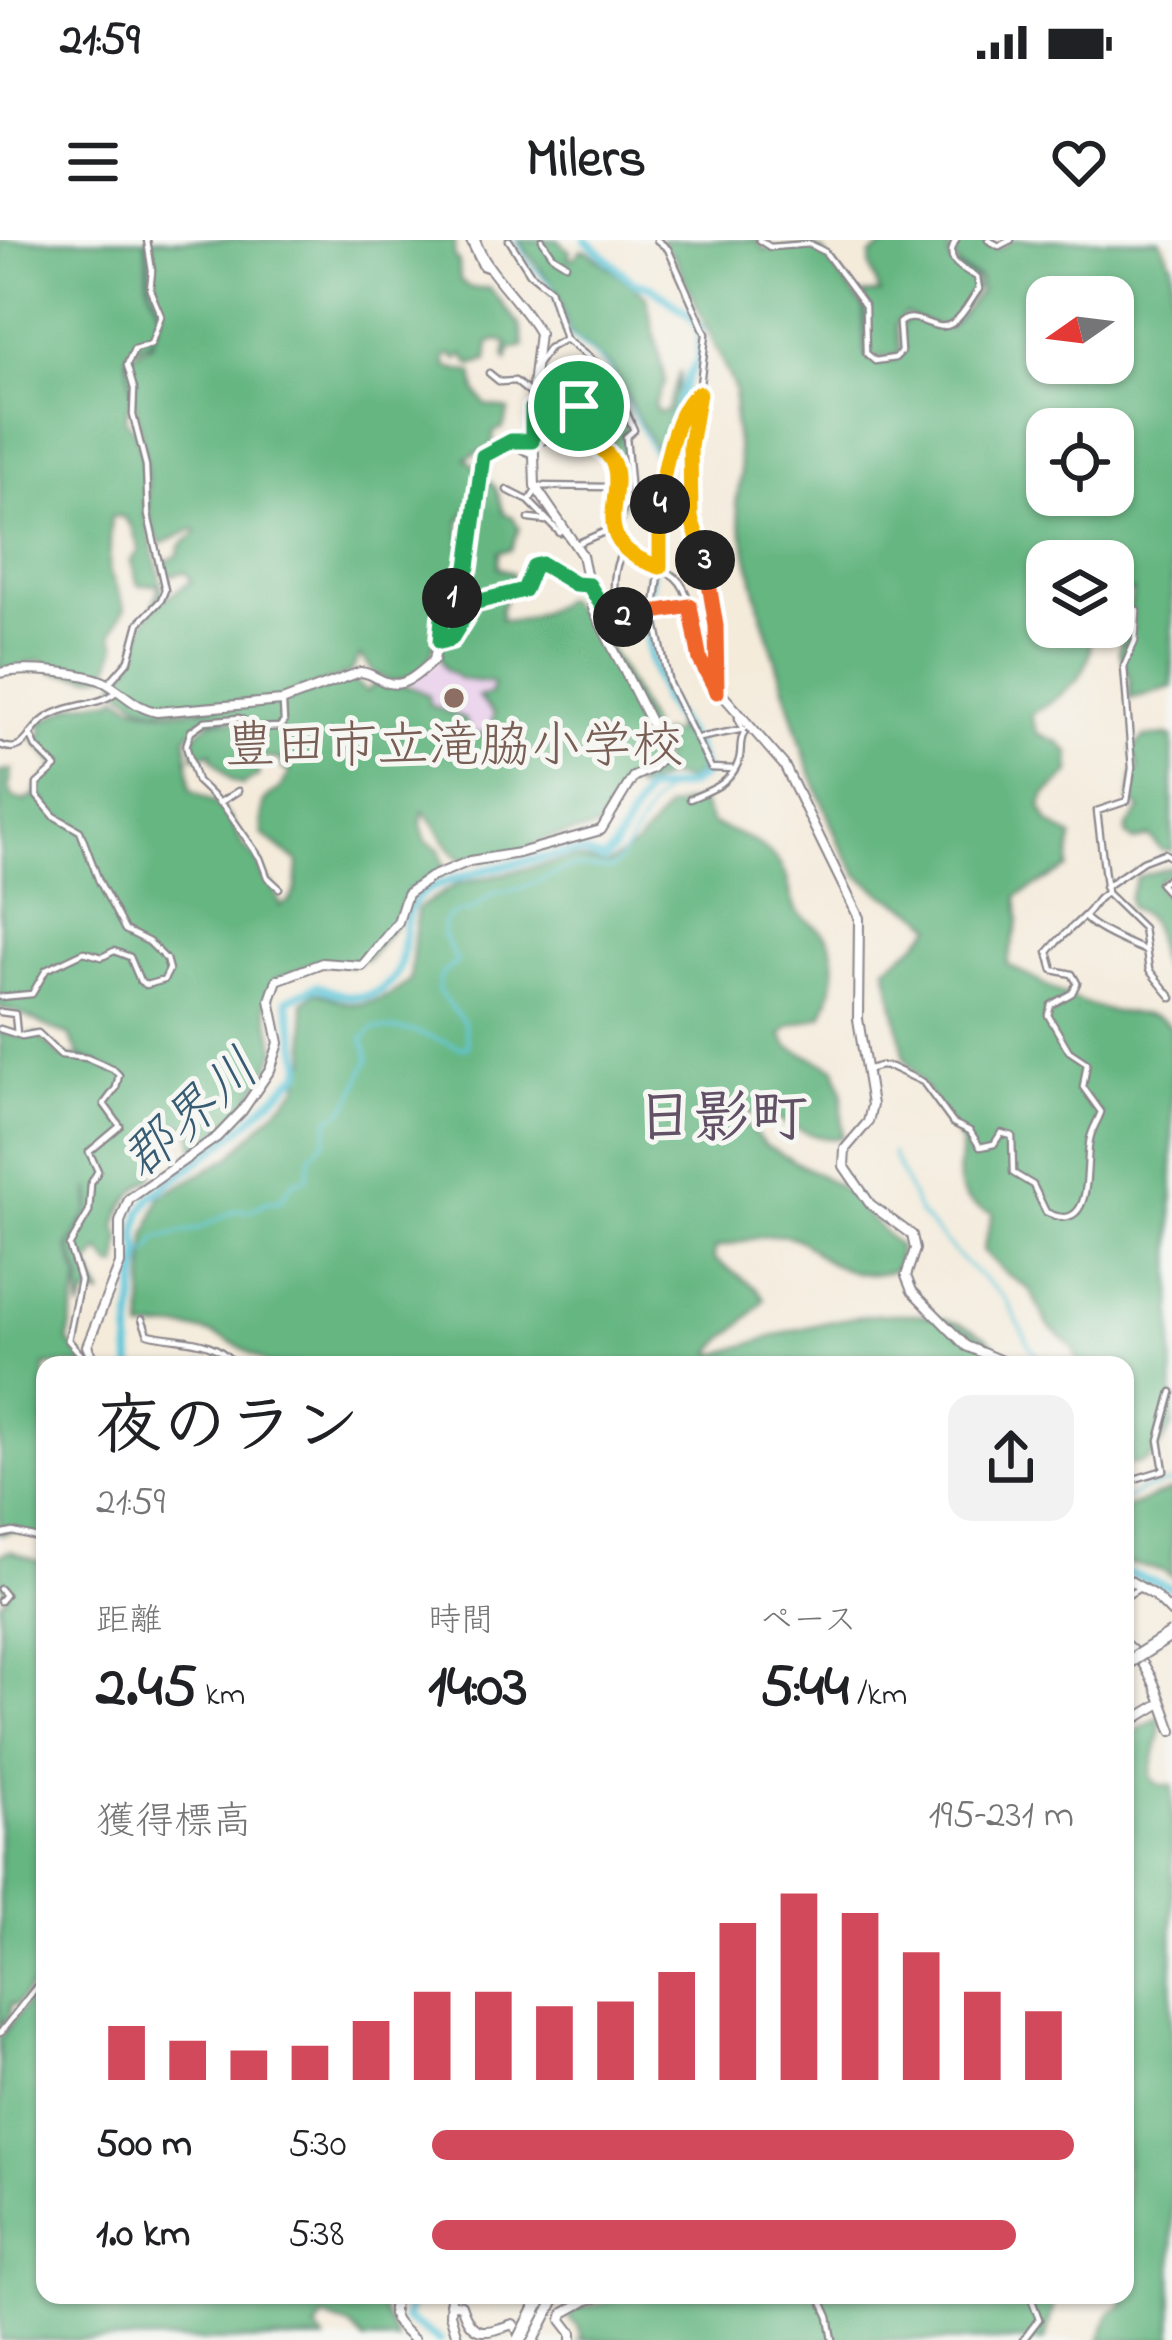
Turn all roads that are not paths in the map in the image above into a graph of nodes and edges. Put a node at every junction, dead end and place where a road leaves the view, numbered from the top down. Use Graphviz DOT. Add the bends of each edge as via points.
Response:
graph roads {
  1 [pos="147,240"];
  2 [pos="472,240"];
  3 [pos="509,240"];
  4 [pos="542,240"];
  5 [pos="656,240"];
  6 [pos="759,240"];
  7 [pos="956,240"];
  8 [pos="988,240"];
  9 [pos="1011,240"];
  10 [pos="566,264"];
  11 [pos="565,339"];
  12 [pos="489,373"];
  13 [pos="532,382"];
  14 [pos="699,393"];
  15 [pos="532,395"];
  16 [pos="532,408"];
  17 [pos="532,441"];
  18 [pos="592,443"];
  19 [pos="522,450"];
  20 [pos="533,455"];
  21 [pos="608,487"];
  22 [pos="536,488"];
  23 [pos="507,490"];
  24 [pos="529,501"];
  25 [pos="530,519"];
  26 [pos="546,521"];
  27 [pos="613,526"];
  28 [pos="560,533"];
  29 [pos="574,545"];
  30 [pos="623,550"];
  31 [pos="658,567"];
  32 [pos="589,585"];
  33 [pos="690,606"];
  34 [pos="1137,610"];
  35 [pos="654,614"];
  36 [pos="616,618"];
  37 [pos="716,622"];
  38 [pos="440,642"];
  39 [pos="0,673"];
  40 [pos="112,687"];
  41 [pos="717,692"];
  42 [pos="282,701"];
  43 [pos="738,713"];
  44 [pos="744,729"];
  45 [pos="30,734"];
  46 [pos="699,738"];
  47 [pos="0,745"];
  48 [pos="734,769"];
  49 [pos="238,791"];
  50 [pos="690,799"];
  51 [pos="219,803"];
  52 [pos="1172,858"];
  53 [pos="1172,876"];
  54 [pos="279,888"];
  55 [pos="1106,890"];
  56 [pos="1172,897"];
  57 [pos="1084,917"];
  58 [pos="1146,950"];
  59 [pos="0,997"];
  60 [pos="1172,998"];
  61 [pos="0,1012"];
  62 [pos="0,1029"];
  63 [pos="17,1035"];
  64 [pos="866,1070"];
  65 [pos="142,1319"];
  66 [pos="83,1356"];
  67 [pos="90,1356"];
  68 [pos="226,1356"];
  69 [pos="988,1356"];
  70 [pos="1172,1392"];
  71 [pos="1134,1480"];
  72 [pos="0,1535"];
  73 [pos="36,1538"];
  74 [pos="1134,1582"];
  75 [pos="1143,1586"];
  76 [pos="0,1589"];
  77 [pos="1134,1592"];
  78 [pos="0,1601"];
  79 [pos="1172,1613"];
  80 [pos="1172,1630"];
  81 [pos="1134,1651"];
  82 [pos="1134,1654"];
  83 [pos="1161,1703"];
  84 [pos="1134,1720"];
  85 [pos="1172,1731"];
  86 [pos="36,1987"];
  87 [pos="0,2033"];
  88 [pos="394,2304"];
  89 [pos="452,2304"];
  90 [pos="459,2304"];
  91 [pos="539,2304"];
  92 [pos="549,2304"];
  93 [pos="579,2304"];
  94 [pos="822,2304"];
  95 [pos="1033,2304"];
  96 [pos="414,2340"];
  97 [pos="458,2340"];
  98 [pos="525,2340"];
  99 [pos="572,2340"];
  100 [pos="833,2340"];
  101 [pos="1023,2340"];
  1 -- 40 [label="street" via="150,290 161,316 151,344 134,349 127,365 165,590 139,623"];
  2 -- 13 [label="street" via="538,333"];
  3 -- 11 [label="street" via="550,289"];
  4 -- 10 [label="street"];
  5 -- 14 [label="street" via="668,249 705,327"];
  6 -- 7 [label="street" via="825,252 865,305 866,353 875,361 902,352 903,318 948,325 979,290 977,277 952,260"];
  8 -- 9 [label="street"];
  11 -- 13 [label="street" via="538,361"];
  11 -- 27 [label="street" via="608,373 634,430 626,436 631,494"];
  12 -- 15 [label="street"];
  13 -- 15 [label="street"];
  14 -- 31 [label="street" via="688,401 664,469"];
  14 -- 37 [label="street" via="691,518"];
  15 -- 16 [label="street"];
  16 -- 17 [label="street"];
  16 -- 18 [label="street" via="552,405 553,393 571,398"];
  17 -- 18 [label="street"];
  17 -- 20 [label="street"];
  17 -- 38 [label="street" via="511,441 483,456 466,576 443,613"];
  18 -- 27 [label="street" via="616,470"];
  19 -- 20 [label="street"];
  20 -- 22 [label="street"];
  21 -- 22 [label="street"];
  22 -- 24 [label="street"];
  22 -- 29 [label="street"];
  23 -- 24 [label="street"];
  24 -- 26 [label="street"];
  25 -- 26 [label="street"];
  26 -- 28 [label="street"];
  27 -- 29 [label="street"];
  27 -- 30 [label="street"];
  29 -- 32 [label="street"];
  30 -- 31 [label="street"];
  30 -- 36 [label="street" via="613,588"];
  31 -- 33 [label="street" via="682,584"];
  31 -- 35 [label="street"];
  32 -- 36 [label="street"];
  32 -- 38 [label="street" via="534,566 524,590 473,603 451,639"];
  32 -- 67 [label="street" via="598,620 656,733 658,764 633,777 601,830 455,865 411,890 398,922 362,967 322,963 278,980 270,1000 278,1049 256,1092 218,1137 124,1207 120,1264"];
  33 -- 35 [label="street"];
  33 -- 37 [label="street"];
  33 -- 41 [label="street" via="700,660"];
  34 -- 55 [label="street" via="1124,668 1127,801 1097,811"];
  35 -- 36 [label="street"];
  35 -- 46 [label="street" via="669,683"];
  37 -- 41 [label="street"];
  38 -- 42 [label="street" via="434,660 407,681 360,673"];
  39 -- 40 [label="street" via="26,670"];
  40 -- 42 [label="street" via="157,712"];
  40 -- 45 [label="street" via="110,698 73,704"];
  41 -- 43 [label="street"];
  42 -- 51 [label="street" via="279,727 222,718 191,731 192,772"];
  43 -- 44 [label="street"];
  43 -- 64 [label="street" via="784,765 856,908"];
  44 -- 46 [label="street"];
  44 -- 48 [label="street"];
  45 -- 47 [label="street" via="21,746"];
  45 -- 59 [label="street" via="56,769 37,784 37,796 80,832 125,930 149,942 170,970 146,985 130,957 84,952 46,970 32,994"];
  46 -- 48 [label="street" via="711,768"];
  48 -- 50 [label="street" via="725,785"];
  49 -- 51 [label="street"];
  51 -- 54 [label="street"];
  52 -- 55 [label="street" via="1143,860"];
  53 -- 56 [label="street" via="1160,884"];
  55 -- 57 [label="street"];
  55 -- 58 [label="street" via="1139,922"];
  57 -- 58 [label="street"];
  57 -- 64 [label="street" via="1048,957 1053,970 1077,983 1047,1012 1087,1063 1083,1088 1100,1112 1084,1197 1071,1215 1046,1212 1034,1185 1013,1173 1012,1136 1001,1132 980,1147 923,1082 891,1067"];
  58 -- 60 [label="street" via="1151,976"];
  61 -- 63 [label="street" via="16,1015"];
  62 -- 63 [label="street"];
  63 -- 66 [label="street" via="38,1033 61,1055 86,1058 119,1077 104,1104 120,1126 89,1152 98,1171 91,1205 69,1246 80,1280 68,1340"];
  64 -- 69 [label="street" via="872,1111 845,1149 847,1172 874,1209 912,1235 912,1291"];
  65 -- 68 [label="street" via="148,1334 191,1339"];
  70 -- 71 [label="street" via="1159,1440 1166,1466"];
  72 -- 73 [label="street"];
  74 -- 75 [label="street"];
  75 -- 77 [label="street"];
  75 -- 79 [label="street"];
  76 -- 78 [label="street"];
  80 -- 82 [label="highway, bridge"];
  81 -- 83 [label="street"];
  83 -- 84 [label="street"];
  83 -- 85 [label="street"];
  86 -- 87 [label="street"];
  88 -- 96 [label="street" via="394,2321"];
  89 -- 97 [label="street"];
  90 -- 98 [label="street" via="473,2329 513,2324"];
  91 -- 98 [label="highway, bridge"];
  92 -- 98 [label="highway"];
  93 -- 99 [label="street" via="562,2320"];
  94 -- 100 [label="street"];
  95 -- 101 [label="street" via="1039,2319"];
}
